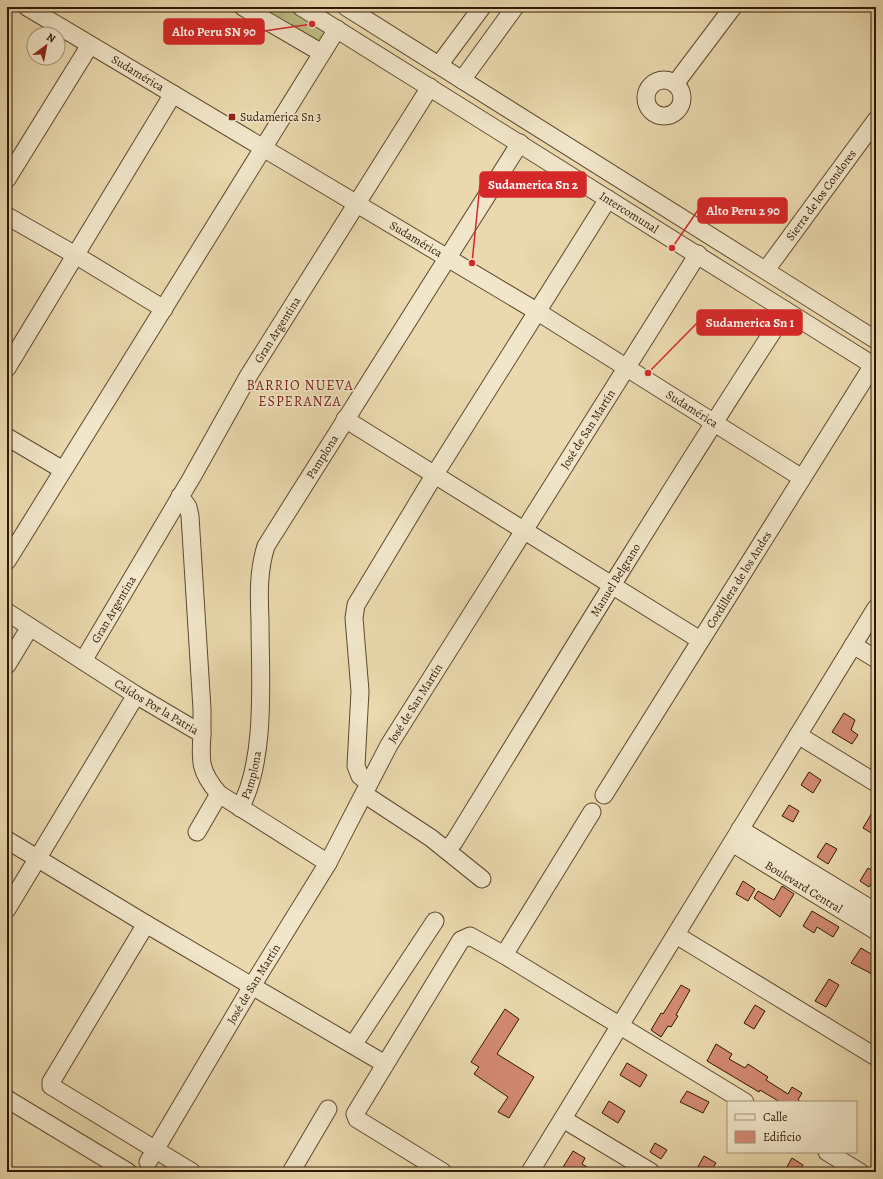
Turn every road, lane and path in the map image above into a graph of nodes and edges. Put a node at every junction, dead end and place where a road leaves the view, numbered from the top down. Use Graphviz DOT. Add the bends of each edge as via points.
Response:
graph roads {
  1 [pos="27,7"];
  2 [pos="243,7"];
  3 [pos="301,7"];
  4 [pos="346,7"];
  5 [pos="482,7"];
  6 [pos="515,7"];
  7 [pos="733,7"];
  8 [pos="337,30"];
  9 [pos="90,45"];
  10 [pos="322,53"];
  11 [pos="439,65"];
  12 [pos="462,80"];
  13 [pos="675,84"];
  14 [pos="430,87"];
  15 [pos="173,94"];
  16 [pos="876,120"];
  17 [pos="520,143"];
  18 [pos="264,147"];
  19 [pos="7,179"];
  20 [pos="608,199"];
  21 [pos="357,203"];
  22 [pos="7,216"];
  23 [pos="698,254"];
  24 [pos="76,256"];
  25 [pos="448,258"];
  26 [pos="766,270"];
  27 [pos="164,309"];
  28 [pos="786,311"];
  29 [pos="538,312"];
  30 [pos="876,340"];
  31 [pos="874,366"];
  32 [pos="626,367"];
  33 [pos="7,368"];
  34 [pos="346,419"];
  35 [pos="713,423"];
  36 [pos="7,437"];
  37 [pos="63,470"];
  38 [pos="435,474"];
  39 [pos="802,478"];
  40 [pos="180,496"];
  41 [pos="525,529"];
  42 [pos="7,561"];
  43 [pos="612,584"];
  44 [pos="876,608"];
  45 [pos="7,612"];
  46 [pos="30,627"];
  47 [pos="700,640"];
  48 [pos="853,645"];
  49 [pos="876,659"];
  50 [pos="83,661"];
  51 [pos="7,666"];
  52 [pos="136,695"];
  53 [pos="202,734"];
  54 [pos="798,735"];
  55 [pos="876,783"];
  56 [pos="366,789"];
  57 [pos="219,794"];
  58 [pos="604,795"];
  59 [pos="240,808"];
  60 [pos="592,812"];
  61 [pos="197,832"];
  62 [pos="736,836"];
  63 [pos="7,840"];
  64 [pos="446,850"];
  65 [pos="37,858"];
  66 [pos="328,864"];
  67 [pos="482,879"];
  68 [pos="7,909"];
  69 [pos="876,912"];
  70 [pos="435,921"];
  71 [pos="146,924"];
  72 [pos="876,931"];
  73 [pos="676,935"];
  74 [pos="504,955"];
  75 [pos="252,986"];
  76 [pos="620,1026"];
  77 [pos="353,1045"];
  78 [pos="876,1057"];
  79 [pos="385,1064"];
  80 [pos="7,1099"];
  81 [pos="743,1101"];
  82 [pos="328,1109"];
  83 [pos="563,1119"];
  84 [pos="829,1153"];
  85 [pos="152,1156"];
  86 [pos="128,1172"];
  87 [pos="192,1172"];
  88 [pos="291,1172"];
  89 [pos="443,1172"];
  90 [pos="530,1172"];
  91 [pos="651,1172"];
  92 [pos="860,1172"];
  1 -- 9 [label="street, Sudamérica"];
  2 -- 10 [label="street"];
  3 -- 8 [label="street, Intercomunal"];
  4 -- 11 [label="street"];
  5 -- 11 [label="street"];
  6 -- 12 [label="street"];
  7 -- 13 [label="street"];
  8 -- 10 [label="street"];
  8 -- 14 [label="street, Intercomunal"];
  9 -- 15 [label="street, Sudamérica"];
  9 -- 19 [label="street"];
  10 -- 18 [label="street"];
  11 -- 12 [label="street"];
  12 -- 26 [label="street"];
  14 -- 17 [label="street, Intercomunal"];
  14 -- 21 [label="street, Gran Argentina"];
  15 -- 18 [label="street, Sudamérica"];
  15 -- 24 [label="street"];
  16 -- 26 [label="street, Sierra de los Condores"];
  17 -- 20 [label="street, Intercomunal"];
  17 -- 25 [label="street, Pamplona"];
  18 -- 21 [label="street, Sudamérica"];
  18 -- 27 [label="street"];
  20 -- 23 [label="street, Intercomunal"];
  20 -- 29 [label="street"];
  21 -- 25 [label="street, Sudamérica"];
  21 -- 40 [label="street, Gran Argentina" via="249,375"];
  22 -- 24 [label="street"];
  23 -- 28 [label="street, Intercomunal"];
  23 -- 32 [label="street, José de San Martín"];
  24 -- 27 [label="street"];
  24 -- 33 [label="street"];
  25 -- 29 [label="street, Sudamérica"];
  25 -- 34 [label="street, Pamplona"];
  26 -- 30 [label="street"];
  27 -- 37 [label="street"];
  28 -- 31 [label="street, Intercomunal"];
  28 -- 35 [label="street, Manuel Belgrano"];
  29 -- 32 [label="street, Sudamérica"];
  29 -- 38 [label="street"];
  31 -- 39 [label="street, Cordillera de los Andes"];
  32 -- 35 [label="street, Sudamérica"];
  32 -- 41 [label="street, José de San Martín"];
  34 -- 38 [label="street"];
  34 -- 59 [label="street, Pamplona" via="274,531 262,558 259,573 259,722 249,790"];
  35 -- 39 [label="street, Sudamérica"];
  35 -- 43 [label="street, Manuel Belgrano"];
  36 -- 37 [label="street"];
  37 -- 42 [label="street"];
  38 -- 41 [label="street"];
  38 -- 56 [label="street" via="356,605 354,618 360,691 356,766"];
  39 -- 47 [label="street, Cordillera de los Andes"];
  40 -- 50 [label="street, Gran Argentina"];
  40 -- 53 [label="street" via="188,507 190,516"];
  41 -- 43 [label="street"];
  41 -- 56 [label="street, José de San Martín" via="389,745"];
  43 -- 47 [label="street"];
  43 -- 64 [label="street, Manuel Belgrano" via="454,842"];
  44 -- 48 [label="street"];
  45 -- 46 [label="street, Caídos Por la Patria"];
  46 -- 50 [label="street, Caídos Por la Patria"];
  46 -- 51 [label="street"];
  47 -- 58 [label="street, Cordillera de los Andes"];
  48 -- 49 [label="street"];
  48 -- 54 [label="street"];
  50 -- 52 [label="street, Caídos Por la Patria"];
  52 -- 53 [label="street, Caídos Por la Patria"];
  52 -- 65 [label="street"];
  53 -- 57 [label="street, Caídos Por la Patria" via="202,769 207,780"];
  54 -- 55 [label="street"];
  54 -- 62 [label="street"];
  56 -- 64 [label="street"];
  56 -- 66 [label="street, José de San Martín"];
  57 -- 59 [label="street, Caídos Por la Patria"];
  57 -- 61 [label="street"];
  59 -- 66 [label="street, Caídos Por la Patria"];
  60 -- 74 [label="street"];
  62 -- 69 [label="street, Boulevard Central"];
  62 -- 72 [label="street, Boulevard Central"];
  62 -- 73 [label="street"];
  63 -- 65 [label="street"];
  64 -- 67 [label="street"];
  65 -- 68 [label="street"];
  65 -- 71 [label="street"];
  66 -- 75 [label="street, José de San Martín"];
  70 -- 77 [label="street"];
  71 -- 75 [label="street"];
  71 -- 85 [label="street" via="50,1086"];
  73 -- 76 [label="street"];
  73 -- 78 [label="street"];
  74 -- 76 [label="street"];
  74 -- 79 [label="street" via="470,936 461,940"];
  75 -- 77 [label="street"];
  75 -- 85 [label="street, José de San Martín"];
  76 -- 81 [label="street"];
  76 -- 83 [label="street"];
  77 -- 79 [label="street"];
  79 -- 89 [label="street" via="357,1108 357,1119"];
  80 -- 86 [label="street"];
  82 -- 88 [label="street"];
  83 -- 90 [label="street"];
  83 -- 91 [label="street"];
  84 -- 92 [label="street"];
  85 -- 87 [label="street"];
}
